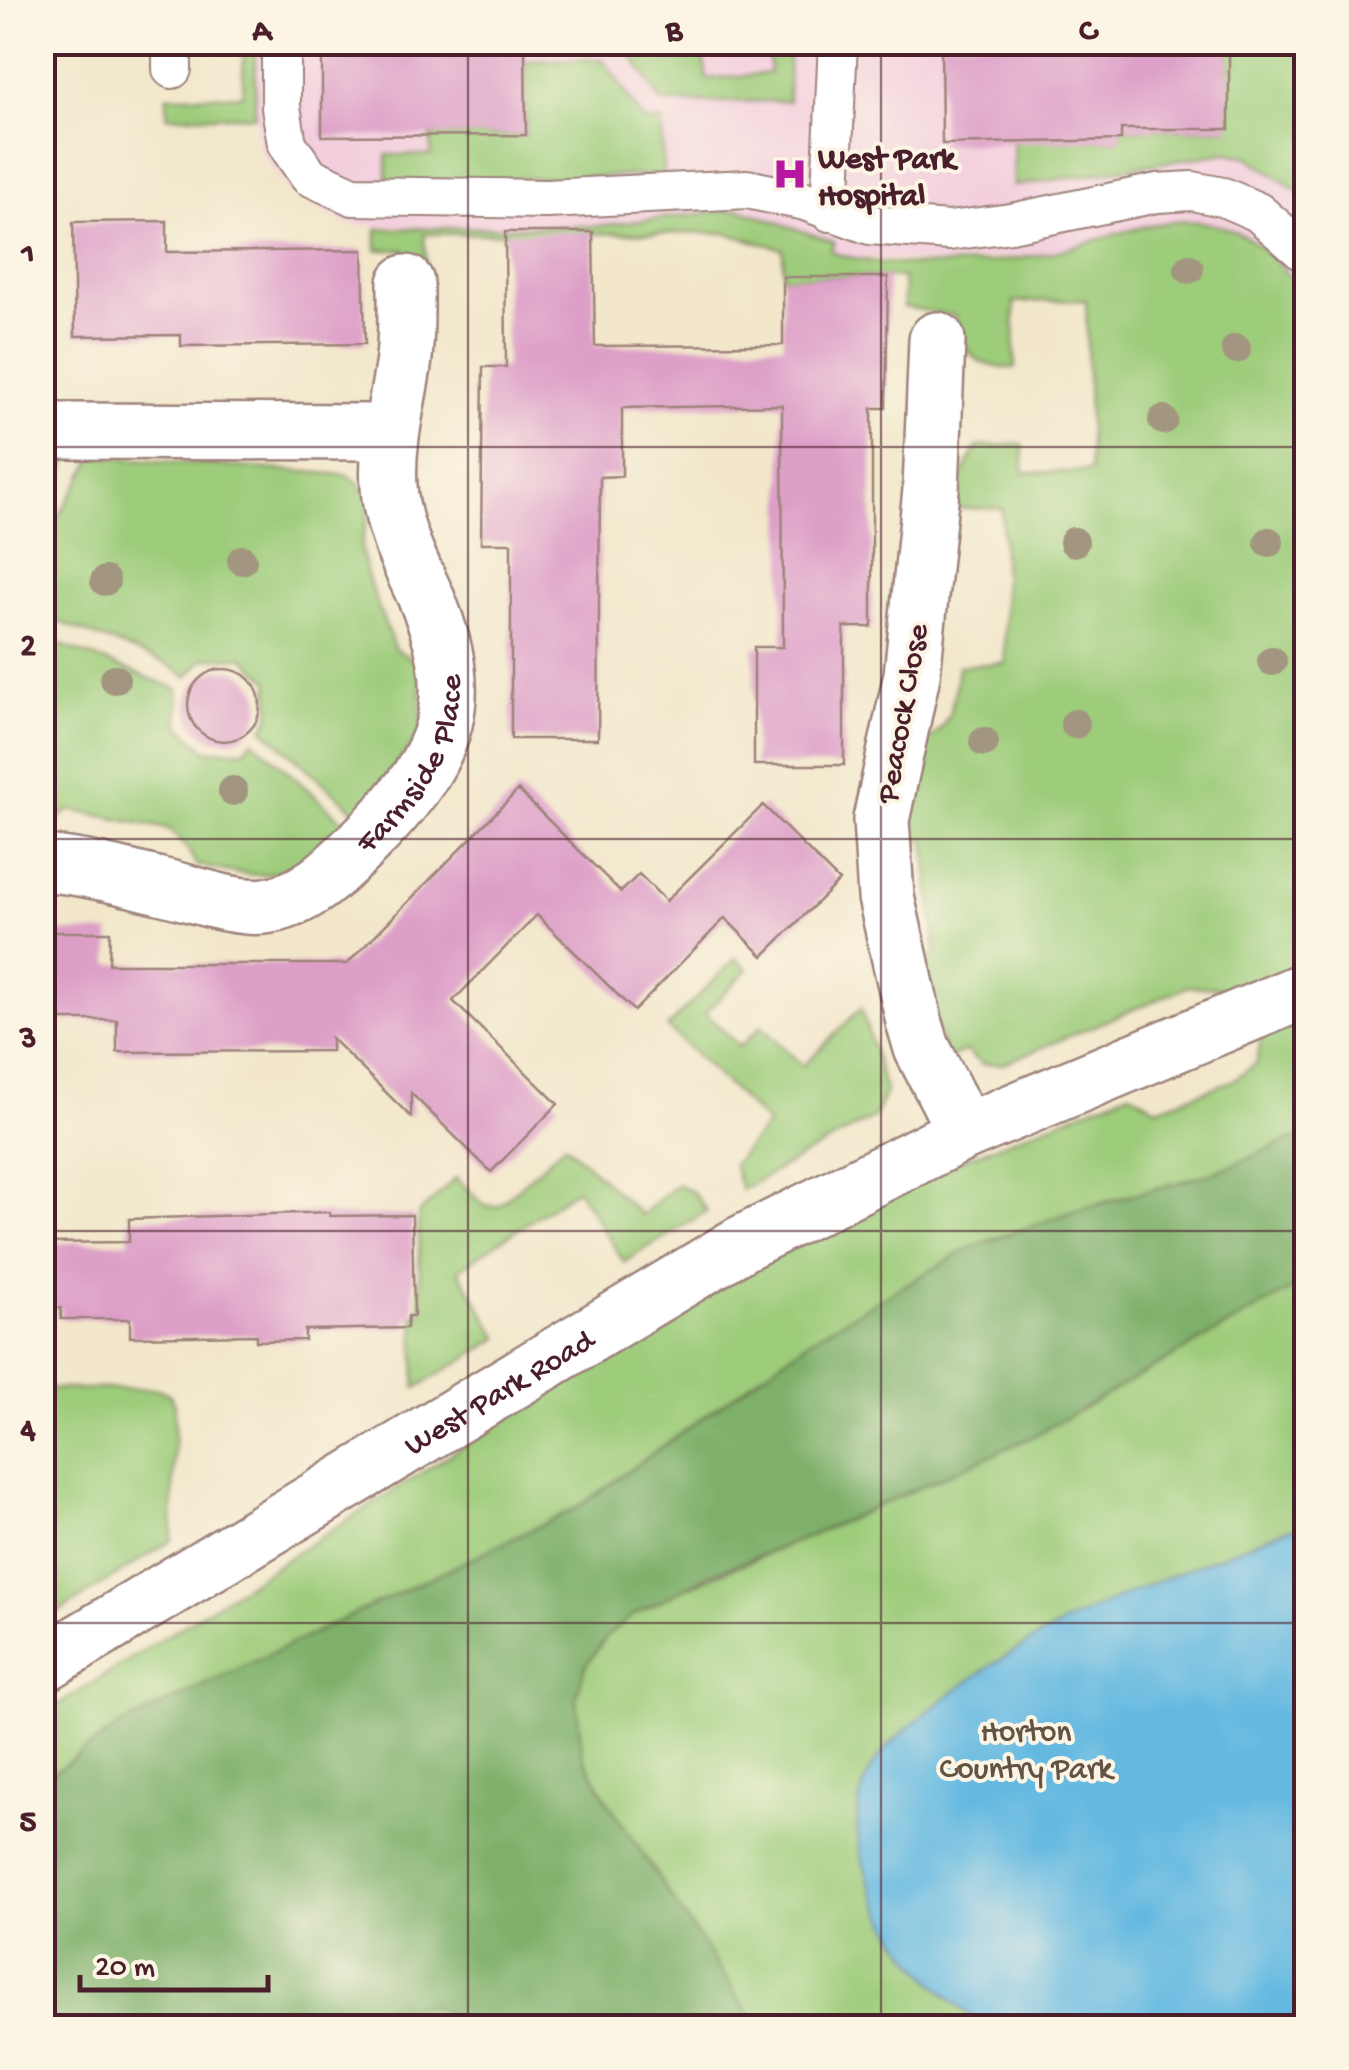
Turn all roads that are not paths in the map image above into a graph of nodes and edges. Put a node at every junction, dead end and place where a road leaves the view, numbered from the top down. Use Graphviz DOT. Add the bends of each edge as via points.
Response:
graph roads {
  1 [pos="280,42"];
  2 [pos="838,42"];
  3 [pos="830,212"];
  4 [pos="1306,254"];
  5 [pos="406,283"];
  6 [pos="937,340"];
  7 [pos="60,431"];
  8 [pos="390,432"];
  9 [pos="42,863"];
  10 [pos="1306,990"];
  11 [pos="965,1132"];
  12 [pos="42,1666"];
  1 -- 3 [label="lane" via="287,144 309,176 340,193 383,200 547,199 747,189"];
  2 -- 3 [label="lane"];
  3 -- 4 [label="lane" via="892,229 949,231 1192,191 1258,212"];
  5 -- 8 [label="street, Farmside Place" via="403,366"];
  6 -- 11 [label="street, Peacock Close" via="931,490 912,675 881,820 886,897 914,1021"];
  7 -- 8 [label="street"];
  8 -- 9 [label="street, Farmside Place" via="393,512 443,638 450,677 441,738 414,789 325,878 266,906"];
  10 -- 11 [label="street, West Park Road"];
  11 -- 12 [label="street, West Park Road" via="741,1244"];
}
